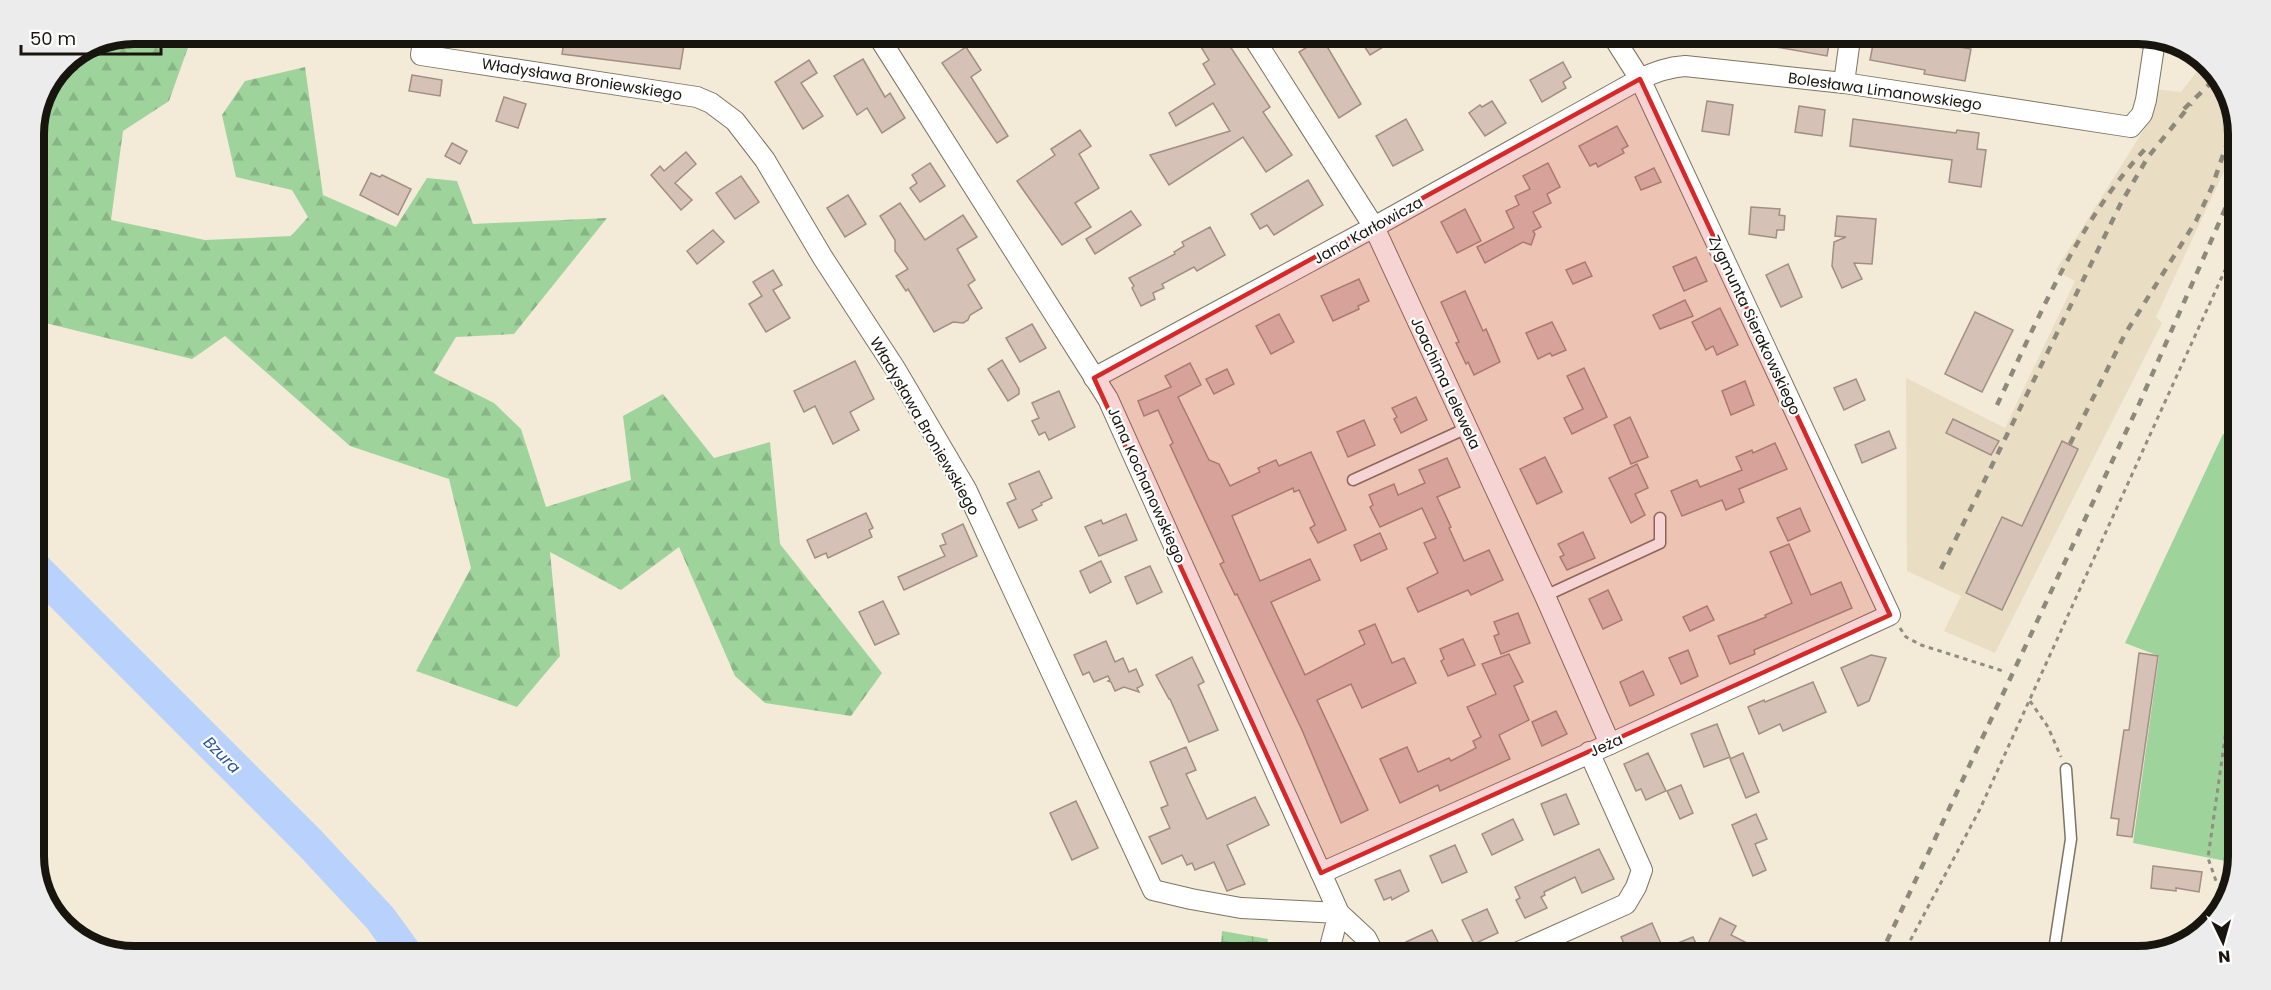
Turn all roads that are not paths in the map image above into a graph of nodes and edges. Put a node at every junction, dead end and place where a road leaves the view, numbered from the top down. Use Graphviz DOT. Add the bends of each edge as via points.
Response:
graph roads {
  1 [pos="423,44"];
  2 [pos="883,44"];
  3 [pos="1258,44"];
  4 [pos="1618,44"];
  5 [pos="1849,44"];
  6 [pos="2154,45"];
  7 [pos="1640,79"];
  8 [pos="1844,83"];
  9 [pos="1374,227"];
  10 [pos="1094,378"];
  11 [pos="1467,428"];
  12 [pos="1353,480"];
  13 [pos="1660,518"];
  14 [pos="1545,596"];
  15 [pos="1890,615"];
  16 [pos="1610,744"];
  17 [pos="1589,752"];
  18 [pos="2066,769"];
  19 [pos="1321,873"];
  20 [pos="1339,913"];
  21 [pos="1331,946"];
  22 [pos="1370,946"];
  23 [pos="1532,946"];
  24 [pos="2055,946"];
  1 -- 20 [label="street, Władysława Broniewskiego" via="421,55 697,97 735,121 765,160 966,489 1153,890 1241,908"];
  2 -- 10 [label="street, Jana Kochanowskiego"];
  3 -- 9 [label="street, Joachima Lelewela"];
  4 -- 7 [label="street, Zygmunta Sierakowskiego"];
  5 -- 8 [label="street"];
  6 -- 8 [label="street, Bolesława Limanowskiego" via="2146,100 2142,114 2131,127"];
  7 -- 8 [label="street, Bolesława Limanowskiego" via="1685,66"];
  7 -- 9 [label="street, Jana Karłowicza"];
  7 -- 15 [label="street, Zygmunta Sierakowskiego"];
  9 -- 10 [label="street, Jana Karłowicza"];
  9 -- 11 [label="street, Joachima Lelewela"];
  10 -- 19 [label="street, Jana Kochanowskiego" via="1113,410"];
  11 -- 12 [label="lane"];
  11 -- 14 [label="street, Joachima Lelewela"];
  13 -- 14 [label="lane" via="1660,543"];
  14 -- 16 [label="street, Joachima Lelewela"];
  15 -- 16 [label="street, Jeża"];
  16 -- 17 [label="street, Jeża"];
  17 -- 19 [label="street, Jeża"];
  17 -- 23 [label="street" via="1642,870 1626,904"];
  18 -- 24 [label="lane" via="2071,840"];
  19 -- 20 [label="street, Jana Kochanowskiego"];
  20 -- 21 [label="street"];
  20 -- 22 [label="street, Jana Kochanowskiego"];
}
